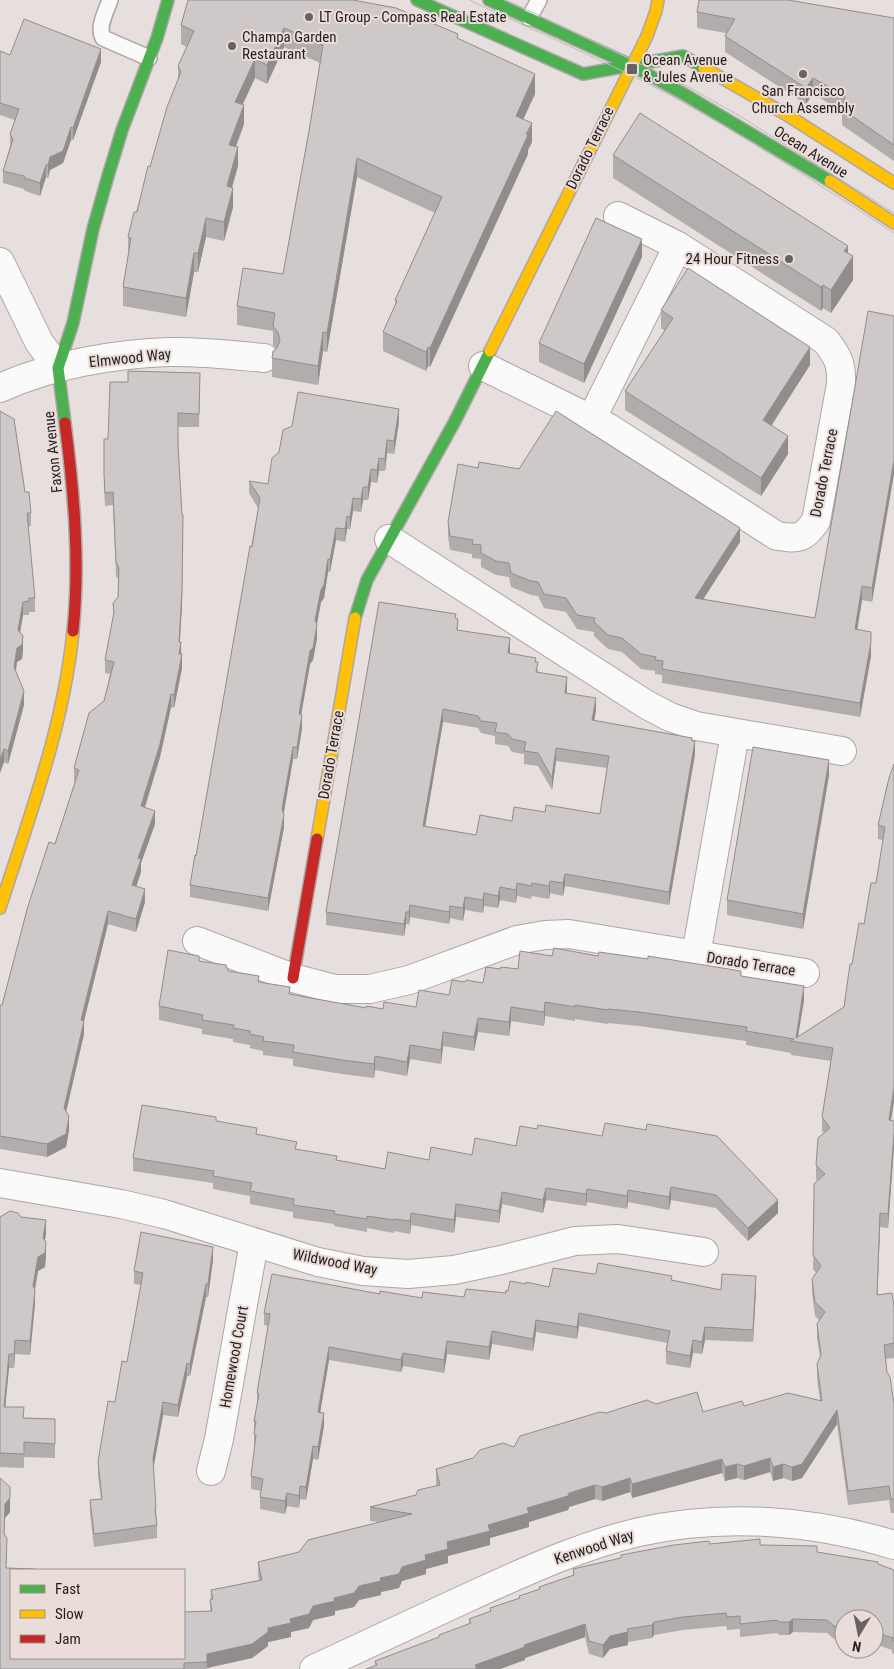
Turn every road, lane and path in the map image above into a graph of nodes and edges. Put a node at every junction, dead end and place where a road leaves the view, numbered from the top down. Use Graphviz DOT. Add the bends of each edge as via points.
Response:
graph roads {
  1 [pos="110,0"];
  2 [pos="168,0"];
  3 [pos="417,0"];
  4 [pos="489,0"];
  5 [pos="539,0"];
  6 [pos="658,0"];
  7 [pos="529,18"];
  8 [pos="149,58"];
  9 [pos="632,65"];
  10 [pos="894,183"];
  11 [pos="618,216"];
  12 [pos="894,223"];
  13 [pos="678,246"];
  14 [pos="0,262"];
  15 [pos="264,358"];
  16 [pos="483,366"];
  17 [pos="58,368"];
  18 [pos="0,388"];
  19 [pos="592,418"];
  20 [pos="389,539"];
  21 [pos="735,734"];
  22 [pos="842,751"];
  23 [pos="0,908"];
  24 [pos="197,941"];
  25 [pos="696,955"];
  26 [pos="805,973"];
  27 [pos="293,978"];
  28 [pos="0,1183"];
  29 [pos="254,1243"];
  30 [pos="704,1252"];
  31 [pos="211,1471"];
  32 [pos="894,1545"];
  33 [pos="314,1669"];
  1 -- 8 [label="lane" via="101,26 103,38"];
  2 -- 8 [label="street, Faxon Avenue"];
  3 -- 9 [label="street, Ocean Avenue" via="583,74"];
  4 -- 7 [label="street, Ocean Avenue"];
  5 -- 7 [label="lane"];
  6 -- 9 [label="street, Dorado Terrace" via="649,31"];
  7 -- 9 [label="street, Ocean Avenue"];
  8 -- 17 [label="street, Faxon Avenue" via="108,176 73,323"];
  9 -- 10 [label="street, Ocean Avenue" via="683,56 780,111"];
  9 -- 12 [label="street, Ocean Avenue" via="738,125"];
  9 -- 16 [label="street, Dorado Terrace"];
  11 -- 13 [label="street, Dorado Terrace"];
  13 -- 19 [label="street"];
  13 -- 19 [label="street, Dorado Terrace" via="826,341 837,356 842,369 841,384 816,521 807,533 794,538 777,536"];
  14 -- 17 [label="street" via="39,342"];
  15 -- 17 [label="street, Elmwood Way" via="168,352 114,357"];
  16 -- 19 [label="street, Dorado Terrace"];
  16 -- 20 [label="street, Dorado Terrace"];
  17 -- 18 [label="street, Elmwood Way"];
  17 -- 23 [label="street, Faxon Avenue" via="68,439 76,549 76,602 71,652 51,748"];
  20 -- 21 [label="street" via="646,705 696,726"];
  20 -- 27 [label="street, Dorado Terrace" via="367,580 356,610"];
  21 -- 22 [label="street"];
  21 -- 25 [label="street, Dorado Terrace"];
  24 -- 27 [label="street, Dorado Terrace"];
  25 -- 26 [label="street, Dorado Terrace"];
  25 -- 27 [label="street, Dorado Terrace" via="561,934 517,940 409,980 370,989 335,989"];
  28 -- 29 [label="street, Wildwood Way" via="164,1214"];
  29 -- 30 [label="street, Wildwood Way" via="318,1262 363,1271 408,1274 454,1270 575,1241 618,1240"];
  29 -- 31 [label="street, Homewood Court"];
  32 -- 33 [label="street, Kenwood Way" via="807,1525 751,1522 695,1523 639,1532 533,1568"];
}
